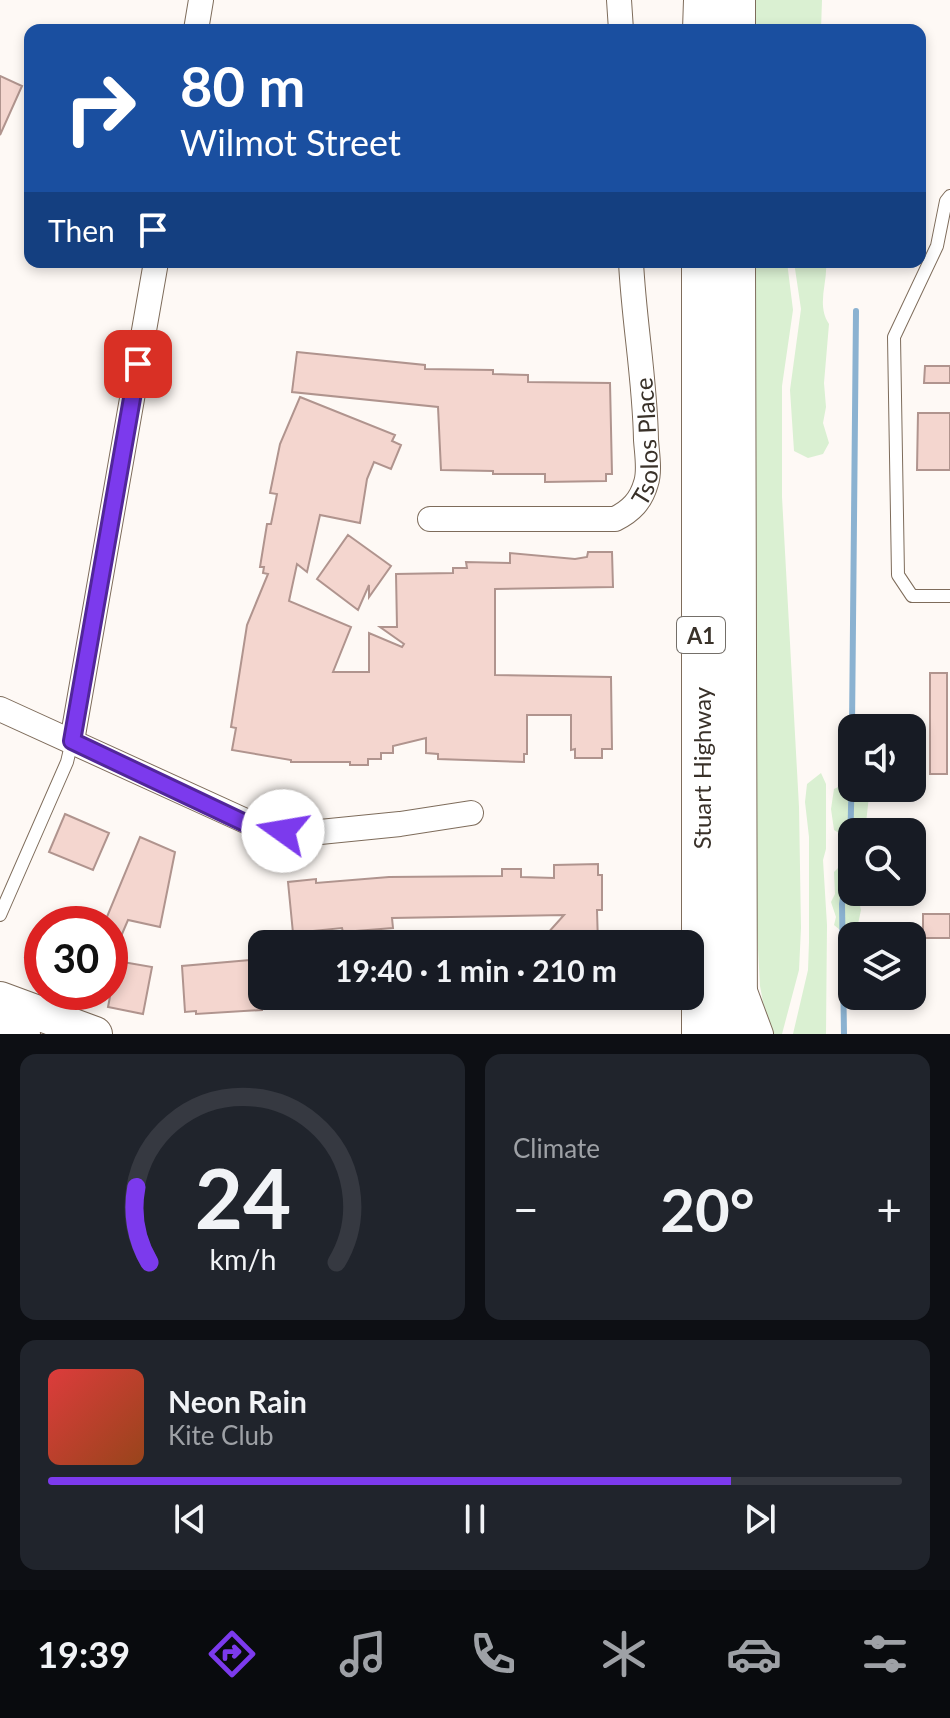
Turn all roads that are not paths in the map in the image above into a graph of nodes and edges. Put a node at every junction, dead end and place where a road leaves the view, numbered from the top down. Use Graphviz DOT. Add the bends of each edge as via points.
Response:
graph roads {
  1 [pos="201,0"];
  2 [pos="619,0"];
  3 [pos="704,0"];
  4 [pos="735,0"];
  5 [pos="197,24"];
  6 [pos="621,24"];
  7 [pos="703,24"];
  8 [pos="735,24"];
  9 [pos="950,196"];
  10 [pos="155,268"];
  11 [pos="631,268"];
  12 [pos="702,268"];
  13 [pos="735,268"];
  14 [pos="430,519"];
  15 [pos="950,596"];
  16 [pos="0,709"];
  17 [pos="72,741"];
  18 [pos="471,813"];
  19 [pos="6,886"];
  20 [pos="0,915"];
  21 [pos="737,978"];
  22 [pos="0,999"];
  23 [pos="0,1023"];
  24 [pos="696,1025"];
  25 [pos="23,1034"];
  26 [pos="95,1034"];
  27 [pos="737,1034"];
  28 [pos="761,1034"];
  1 -- 5 [label="street"];
  2 -- 6 [label="street"];
  3 -- 7 [label="highway"];
  4 -- 8 [label="highway"];
  9 -- 15 [label="lane" via="937,246 894,337 898,575 912,596"];
  10 -- 17 [label="street"];
  11 -- 14 [label="street, Tsolos Place" via="645,389 647,481 639,502 615,519"];
  12 -- 24 [label="highway, Stuart Highway / A1"];
  13 -- 21 [label="highway, Stuart Highway / A1"];
  16 -- 17 [label="street"];
  17 -- 18 [label="street" via="231,817 272,830 310,833"];
  17 -- 19 [label="lane" via="67,762"];
  19 -- 20 [label="lane"];
  21 -- 27 [label="highway, Stuart Highway / A1"];
  21 -- 28 [label="street"];
  22 -- 26 [label="main road"];
  23 -- 25 [label="main road"];
}
